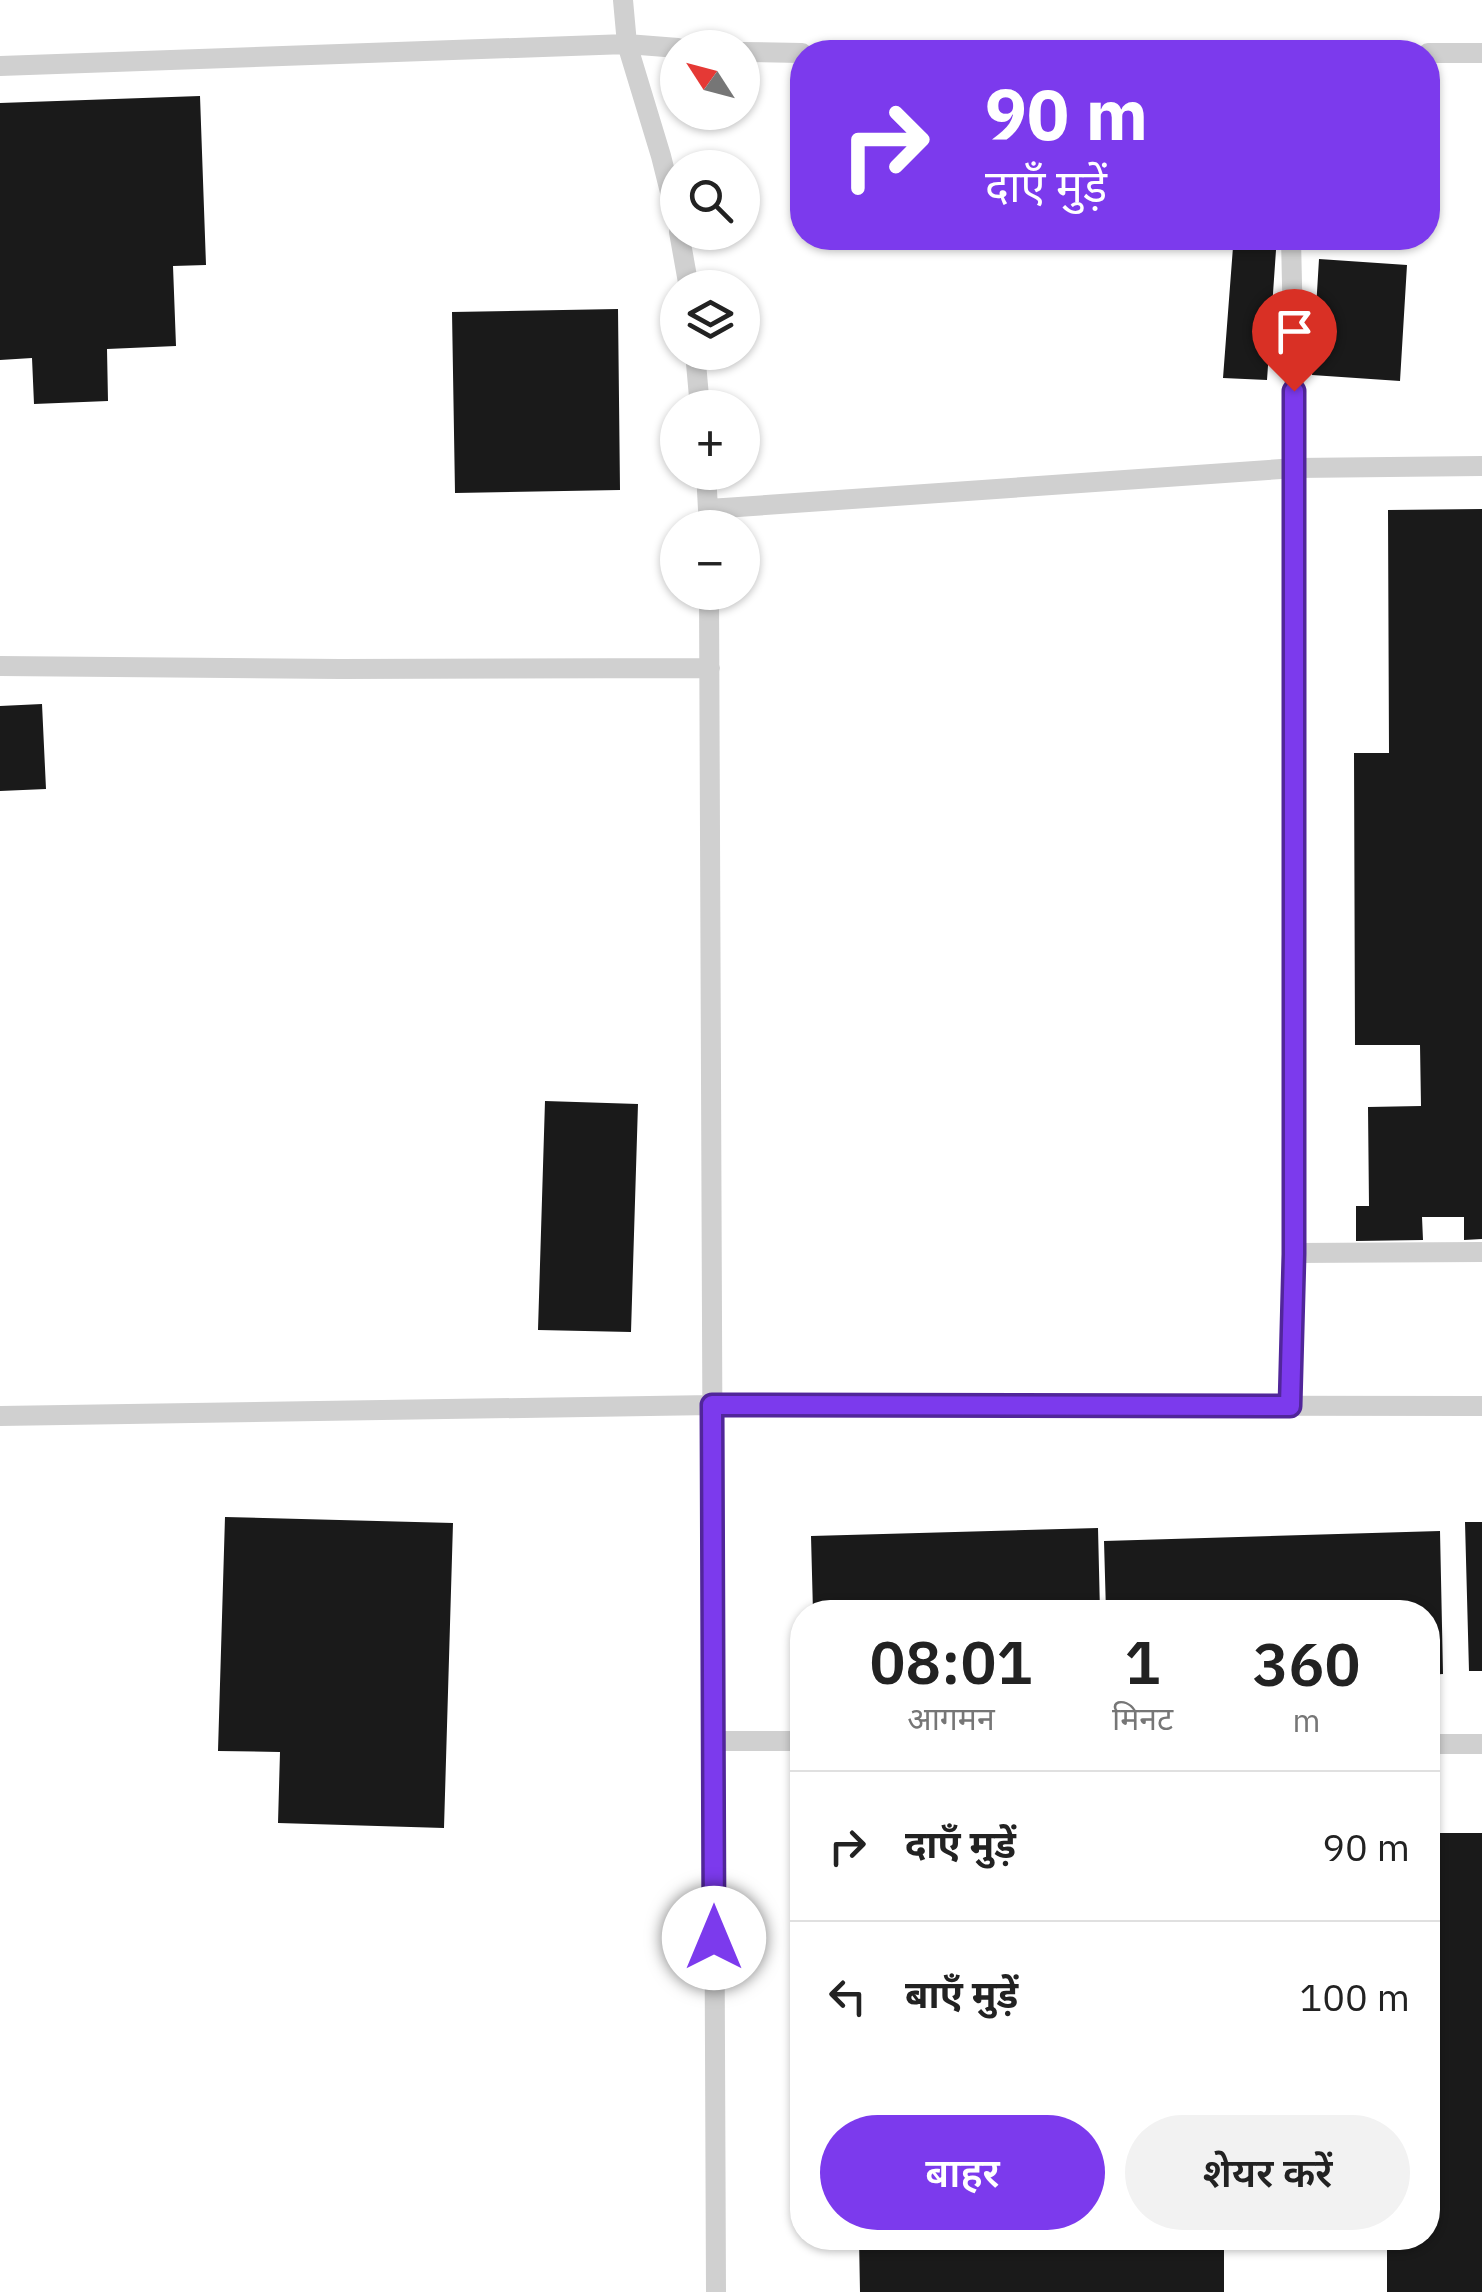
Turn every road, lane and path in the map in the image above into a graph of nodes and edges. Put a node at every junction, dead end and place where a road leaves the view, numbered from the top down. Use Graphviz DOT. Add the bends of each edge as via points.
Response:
graph roads {
  1 [pos="624,0"];
  2 [pos="627,44"];
  3 [pos="660,47"];
  4 [pos="760,53"];
  5 [pos="1482,53"];
  6 [pos="790,54"];
  7 [pos="1440,54"];
  8 [pos="0,66"];
  9 [pos="660,153"];
  10 [pos="1290,250"];
  11 [pos="1482,466"];
  12 [pos="1296,468"];
  13 [pos="760,514"];
  14 [pos="709,610"];
  15 [pos="0,666"];
  16 [pos="710,668"];
  17 [pos="1482,1252"];
  18 [pos="1294,1254"];
  19 [pos="712,1405"];
  20 [pos="1290,1406"];
  21 [pos="1482,1406"];
  22 [pos="0,1416"];
  23 [pos="714,1741"];
  24 [pos="790,1741"];
  25 [pos="1440,1744"];
  26 [pos="1482,1744"];
  27 [pos="716,2292"];
  1 -- 2 [label="lane"];
  2 -- 3 [label="lane"];
  2 -- 8 [label="lane"];
  2 -- 9 [label="lane"];
  4 -- 6 [label="lane"];
  5 -- 7 [label="lane"];
  10 -- 12 [label="lane"];
  11 -- 12 [label="lane"];
  12 -- 13 [label="lane"];
  12 -- 18 [label="lane"];
  14 -- 16 [label="lane"];
  15 -- 16 [label="lane"];
  16 -- 19 [label="lane"];
  17 -- 18 [label="lane"];
  18 -- 20 [label="lane"];
  19 -- 20 [label="lane"];
  19 -- 22 [label="lane"];
  19 -- 23 [label="lane"];
  20 -- 21 [label="lane"];
  23 -- 24 [label="lane"];
  23 -- 27 [label="lane"];
  25 -- 26 [label="lane"];
}
